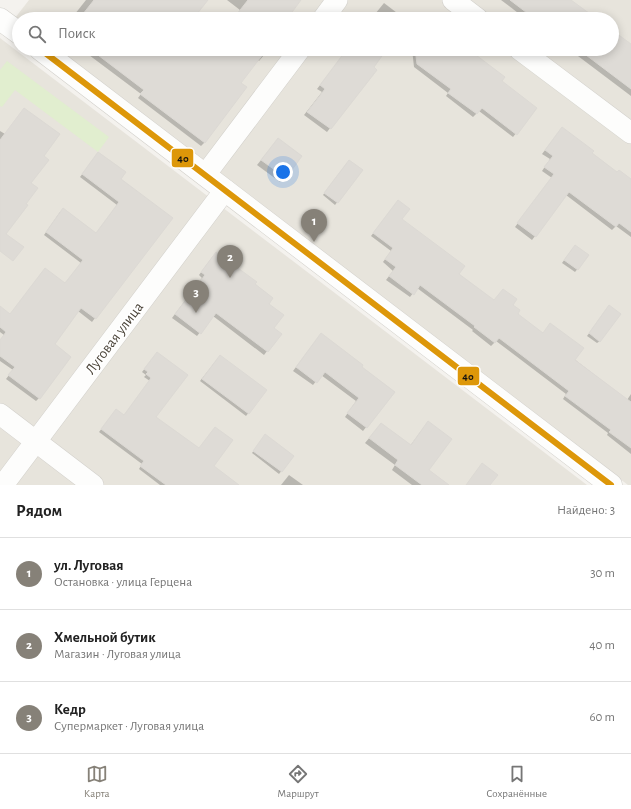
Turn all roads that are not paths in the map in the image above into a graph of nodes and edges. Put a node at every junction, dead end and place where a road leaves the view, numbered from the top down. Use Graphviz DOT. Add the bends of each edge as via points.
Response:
graph roads {
  1 [pos="337,0"];
  2 [pos="453,0"];
  3 [pos="328,12"];
  4 [pos="469,12"];
  5 [pos="0,19"];
  6 [pos="12,28"];
  7 [pos="49,56"];
  8 [pos="295,56"];
  9 [pos="528,56"];
  10 [pos="631,133"];
  11 [pos="205,175"];
  12 [pos="224,190"];
  13 [pos="0,414"];
  14 [pos="36,442"];
  15 [pos="3,485"];
  16 [pos="93,485"];
  17 [pos="611,485"];
  1 -- 3 [label="street"];
  2 -- 4 [label="street"];
  5 -- 6 [label="street"];
  7 -- 11 [label="street"];
  8 -- 11 [label="street"];
  9 -- 10 [label="street"];
  11 -- 12 [label="street"];
  12 -- 14 [label="street, Луговая улица"];
  12 -- 17 [label="street"];
  13 -- 14 [label="street"];
  14 -- 15 [label="street, Луговая улица"];
  14 -- 16 [label="street"];
}
